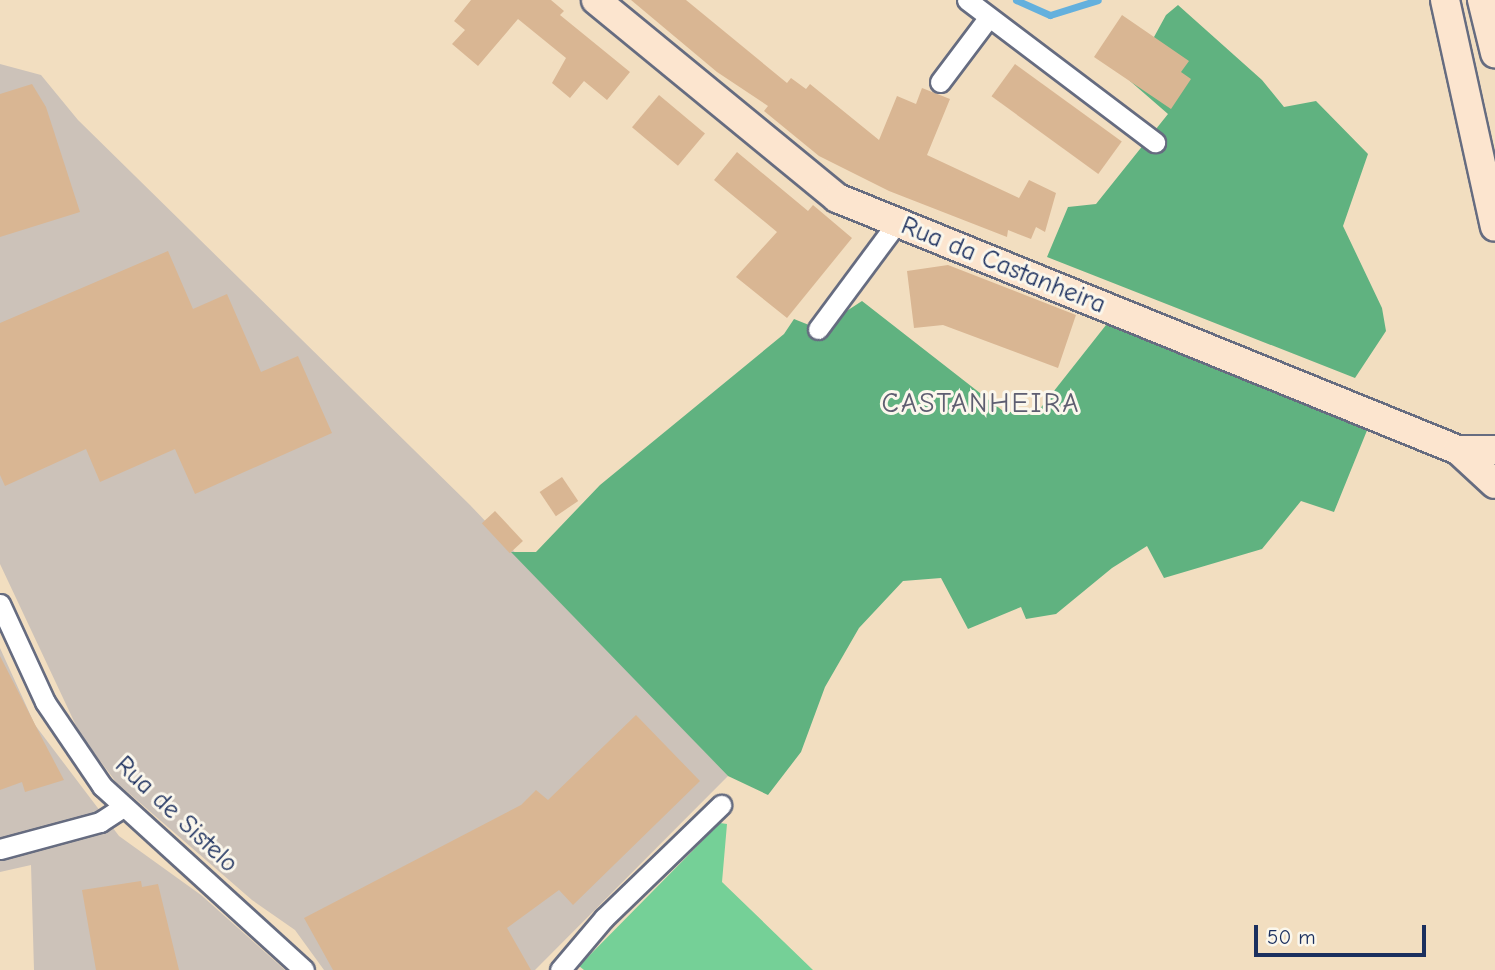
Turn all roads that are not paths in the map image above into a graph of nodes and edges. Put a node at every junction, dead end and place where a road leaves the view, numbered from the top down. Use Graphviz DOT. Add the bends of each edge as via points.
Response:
graph roads {
  1 [pos="596,0"];
  2 [pos="967,0"];
  3 [pos="1445,0"];
  4 [pos="1482,0"];
  5 [pos="989,17"];
  6 [pos="1495,53"];
  7 [pos="940,82"];
  8 [pos="1156,142"];
  9 [pos="896,224"];
  10 [pos="1495,227"];
  11 [pos="818,329"];
  12 [pos="1458,450"];
  13 [pos="1495,450"];
  14 [pos="1495,484"];
  15 [pos="0,604"];
  16 [pos="720,804"];
  17 [pos="123,807"];
  18 [pos="0,849"];
  19 [pos="304,970"];
  20 [pos="559,970"];
  1 -- 9 [label="street, Rua da Castanheira" via="837,198"];
  2 -- 5 [label="street"];
  3 -- 10 [label="street"];
  4 -- 6 [label="street"];
  5 -- 7 [label="street"];
  5 -- 8 [label="street"];
  9 -- 11 [label="street"];
  9 -- 12 [label="street, Rua da Castanheira"];
  12 -- 13 [label="street, Rua da Castanheira"];
  12 -- 14 [label="street, Rua da Castanheira"];
  15 -- 17 [label="street, Rua de Sistelo" via="71,744"];
  16 -- 20 [label="street" via="604,918"];
  17 -- 18 [label="street" via="100,822"];
  17 -- 19 [label="street, Rua de Sistelo"];
}
